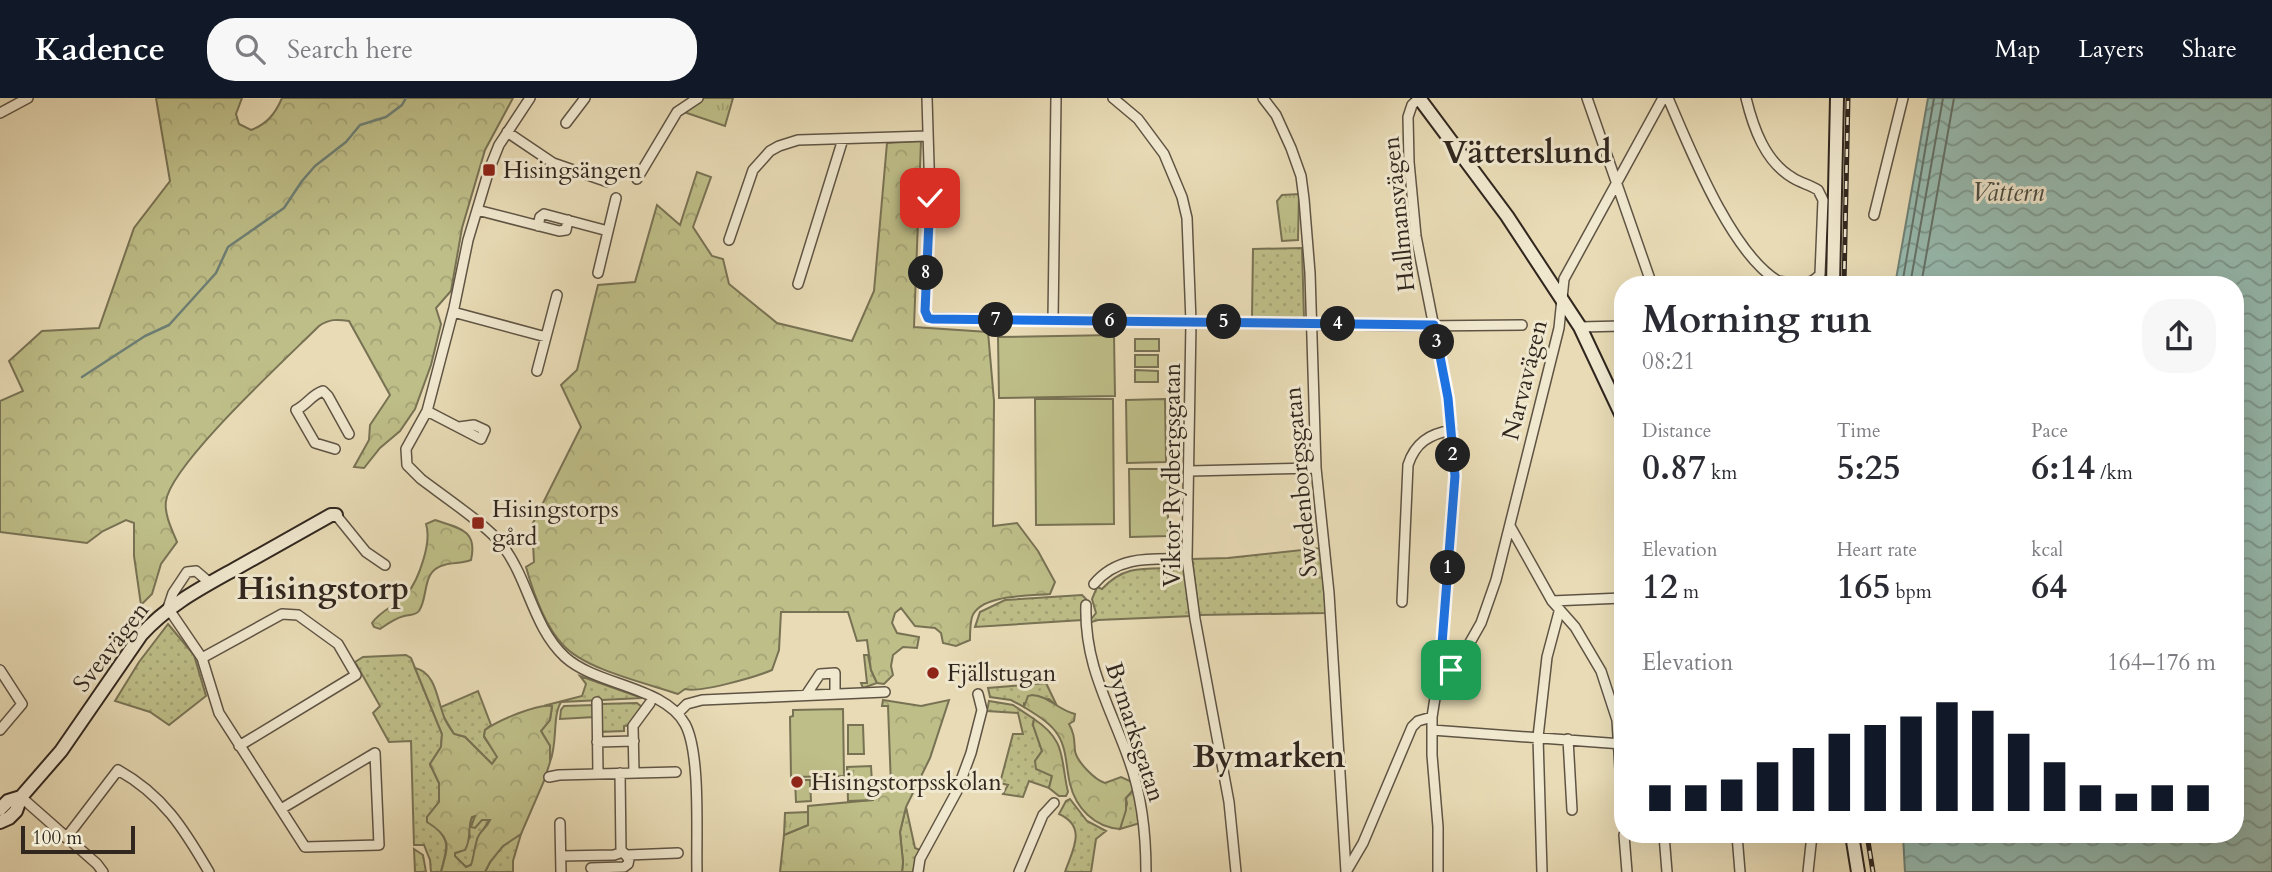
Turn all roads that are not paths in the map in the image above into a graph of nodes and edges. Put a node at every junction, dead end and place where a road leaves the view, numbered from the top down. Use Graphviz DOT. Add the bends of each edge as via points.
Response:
graph roads {
  1 [pos="28,98"];
  2 [pos="530,98"];
  3 [pos="586,98"];
  4 [pos="698,98"];
  5 [pos="927,98"];
  6 [pos="1056,98"];
  7 [pos="1113,98"];
  8 [pos="1264,98"];
  9 [pos="1419,98"];
  10 [pos="1587,98"];
  11 [pos="1665,98"];
  12 [pos="1746,98"];
  13 [pos="1837,98"];
  14 [pos="1903,98"];
  15 [pos="0,113"];
  16 [pos="566,123"];
  17 [pos="507,132"];
  18 [pos="928,136"];
  19 [pos="843,139"];
  20 [pos="638,179"];
  21 [pos="1617,181"];
  22 [pos="608,182"];
  23 [pos="616,198"];
  24 [pos="477,209"];
  25 [pos="1874,215"];
  26 [pos="608,231"];
  27 [pos="729,240"];
  28 [pos="598,273"];
  29 [pos="1649,276"];
  30 [pos="1769,276"];
  31 [pos="1818,276"];
  32 [pos="1833,276"];
  33 [pos="798,284"];
  34 [pos="557,295"];
  35 [pos="1563,301"];
  36 [pos="453,312"];
  37 [pos="1053,320"];
  38 [pos="1191,321"];
  39 [pos="1310,322"];
  40 [pos="1434,325"];
  41 [pos="1522,325"];
  42 [pos="1614,326"];
  43 [pos="1580,327"];
  44 [pos="546,337"];
  45 [pos="537,371"];
  46 [pos="1614,399"];
  47 [pos="426,411"];
  48 [pos="459,427"];
  49 [pos="1452,430"];
  50 [pos="349,434"];
  51 [pos="335,449"];
  52 [pos="1316,468"];
  53 [pos="1190,471"];
  54 [pos="336,515"];
  55 [pos="1510,526"];
  56 [pos="1187,559"];
  57 [pos="385,565"];
  58 [pos="210,583"];
  59 [pos="1094,584"];
  60 [pos="1614,598"];
  61 [pos="1552,601"];
  62 [pos="1402,602"];
  63 [pos="1086,605"];
  64 [pos="168,608"];
  65 [pos="1559,612"];
  66 [pos="202,658"];
  67 [pos="0,670"];
  68 [pos="1440,670"];
  69 [pos="885,692"];
  70 [pos="835,694"];
  71 [pos="978,694"];
  72 [pos="806,695"];
  73 [pos="597,702"];
  74 [pos="649,702"];
  75 [pos="1614,711"];
  76 [pos="678,713"];
  77 [pos="1432,717"];
  78 [pos="0,730"];
  79 [pos="1432,730"];
  80 [pos="1538,737"];
  81 [pos="1568,739"];
  82 [pos="634,741"];
  83 [pos="597,742"];
  84 [pos="1614,743"];
  85 [pos="239,746"];
  86 [pos="676,772"];
  87 [pos="634,773"];
  88 [pos="598,774"];
  89 [pos="620,774"];
  90 [pos="549,777"];
  91 [pos="21,797"];
  92 [pos="1054,803"];
  93 [pos="0,808"];
  94 [pos="281,809"];
  95 [pos="1572,810"];
  96 [pos="0,822"];
  97 [pos="560,823"];
  98 [pos="66,838"];
  99 [pos="1625,843"];
  100 [pos="1665,843"];
  101 [pos="1738,843"];
  102 [pos="1811,843"];
  103 [pos="1853,843"];
  104 [pos="678,853"];
  105 [pos="624,854"];
  106 [pos="561,856"];
  107 [pos="591,868"];
  108 [pos="627,869"];
  109 [pos="103,872"];
  110 [pos="209,872"];
  111 [pos="561,872"];
  112 [pos="697,872"];
  113 [pos="918,872"];
  114 [pos="1019,872"];
  115 [pos="1146,872"];
  116 [pos="1236,872"];
  117 [pos="1346,872"];
  118 [pos="1438,872"];
  119 [pos="1542,872"];
  120 [pos="1627,872"];
  121 [pos="1667,872"];
  122 [pos="1740,872"];
  123 [pos="1808,872"];
  124 [pos="1858,872"];
  1 -- 15 [label="street"];
  2 -- 17 [label="street"];
  3 -- 16 [label="street"];
  4 -- 20 [label="street" via="677,112"];
  5 -- 18 [label="street"];
  6 -- 37 [label="street"];
  7 -- 38 [label="street, Viktor Rydbergsgatan" via="1151,135 1178,185 1189,234"];
  8 -- 39 [label="street, Swedenborgsgatan" via="1276,115 1301,176"];
  9 -- 35 [label="street" via="1507,216"];
  9 -- 40 [label="street, Hallmansvägen" via="1409,112 1409,162 1416,236"];
  10 -- 21 [label="street"];
  11 -- 21 [label="street, Narvavägen"];
  11 -- 30 [label="street" via="1742,245"];
  12 -- 31 [label="street" via="1772,159 1792,178 1818,190 1823,200"];
  13 -- 32 [label="street"];
  14 -- 25 [label="street"];
  17 -- 22 [label="street" via="553,163"];
  17 -- 24 [label="street"];
  18 -- 19 [label="street"];
  18 -- 37 [label="street" via="928,318"];
  19 -- 27 [label="street" via="798,140 770,151 753,170"];
  19 -- 33 [label="street"];
  21 -- 29 [label="street"];
  21 -- 35 [label="street, Narvavägen" via="1564,279"];
  23 -- 26 [label="street"];
  24 -- 26 [label="street" via="538,226 544,215"];
  24 -- 36 [label="street"];
  26 -- 28 [label="street"];
  34 -- 44 [label="street"];
  35 -- 43 [label="street"];
  35 -- 55 [label="street, Narvavägen"];
  36 -- 44 [label="street"];
  36 -- 47 [label="street"];
  37 -- 38 [label="street"];
  38 -- 39 [label="street"];
  38 -- 53 [label="street, Viktor Rydbergsgatan"];
  39 -- 40 [label="street"];
  39 -- 52 [label="street, Swedenborgsgatan"];
  40 -- 41 [label="street"];
  40 -- 49 [label="street, Hallmansvägen"];
  42 -- 43 [label="street"];
  43 -- 46 [label="street"];
  44 -- 45 [label="street"];
  47 -- 48 [label="street"];
  47 -- 76 [label="street" via="406,449 407,465 502,544 542,630 566,657"];
  49 -- 62 [label="street" via="1419,443 1408,465"];
  49 -- 68 [label="street, Hallmansvägen" via="1454,503"];
  50 -- 51 [label="street" via="323,391 296,410 315,443"];
  52 -- 53 [label="street"];
  52 -- 117 [label="street, Swedenborgsgatan" via="1330,602"];
  53 -- 56 [label="street, Viktor Rydbergsgatan"];
  54 -- 57 [label="street" via="366,552"];
  54 -- 58 [label="street, Sveavägen"];
  55 -- 61 [label="street"];
  55 -- 68 [label="street, Narvavägen" via="1481,623 1457,665"];
  56 -- 59 [label="street" via="1129,561 1108,570"];
  56 -- 116 [label="street, Viktor Rydbergsgatan" via="1229,802"];
  58 -- 64 [label="street, Sveavägen"];
  58 -- 64 [label="street" via="197,571 187,572"];
  60 -- 61 [label="street"];
  61 -- 65 [label="street"];
  63 -- 115 [label="street, Bymarksgatan" via="1095,677 1138,792"];
  64 -- 66 [label="street"];
  64 -- 91 [label="street, Sveavägen" via="141,635 61,751"];
  65 -- 75 [label="street" via="1575,627 1601,671"];
  65 -- 80 [label="street" via="1547,657"];
  66 -- 85 [label="street" via="215,706"];
  66 -- 85 [label="street" via="282,614 290,614 338,644 356,675"];
  67 -- 78 [label="street" via="22,704"];
  68 -- 77 [label="street, Hallmansvägen"];
  69 -- 70 [label="street"];
  70 -- 72 [label="street"];
  70 -- 72 [label="street" via="835,673 820,674"];
  71 -- 113 [label="street" via="982,709 968,762 920,859"];
  72 -- 76 [label="street" via="702,700 687,704"];
  73 -- 83 [label="street"];
  74 -- 82 [label="street" via="634,724"];
  76 -- 112 [label="street" via="690,735 694,757"];
  77 -- 79 [label="street, Hallmansvägen"];
  77 -- 117 [label="street" via="1412,727"];
  79 -- 80 [label="street"];
  79 -- 118 [label="street, Hallmansvägen"];
  80 -- 81 [label="street"];
  80 -- 119 [label="street"];
  81 -- 84 [label="street"];
  81 -- 95 [label="street"];
  82 -- 83 [label="street"];
  82 -- 87 [label="street"];
  83 -- 88 [label="street"];
  85 -- 94 [label="street"];
  86 -- 87 [label="street"];
  87 -- 89 [label="street"];
  88 -- 89 [label="street"];
  88 -- 90 [label="street"];
  89 -- 105 [label="street"];
  91 -- 93 [label="street, Sveavägen"];
  91 -- 96 [label="street, Sveavägen" via="16,811"];
  91 -- 98 [label="street"];
  92 -- 114 [label="street" via="1043,815"];
  94 -- 94 [label="street" via="340,774 375,753 379,845 305,847"];
  97 -- 106 [label="street"];
  98 -- 109 [label="street"];
  98 -- 110 [label="street" via="118,770 154,795 176,818"];
  99 -- 120 [label="street"];
  100 -- 121 [label="street"];
  101 -- 122 [label="street"];
  102 -- 123 [label="street"];
  103 -- 124 [label="street"];
  104 -- 105 [label="street"];
  105 -- 106 [label="street"];
  105 -- 108 [label="street"];
  106 -- 111 [label="street"];
  107 -- 108 [label="street"];
}
